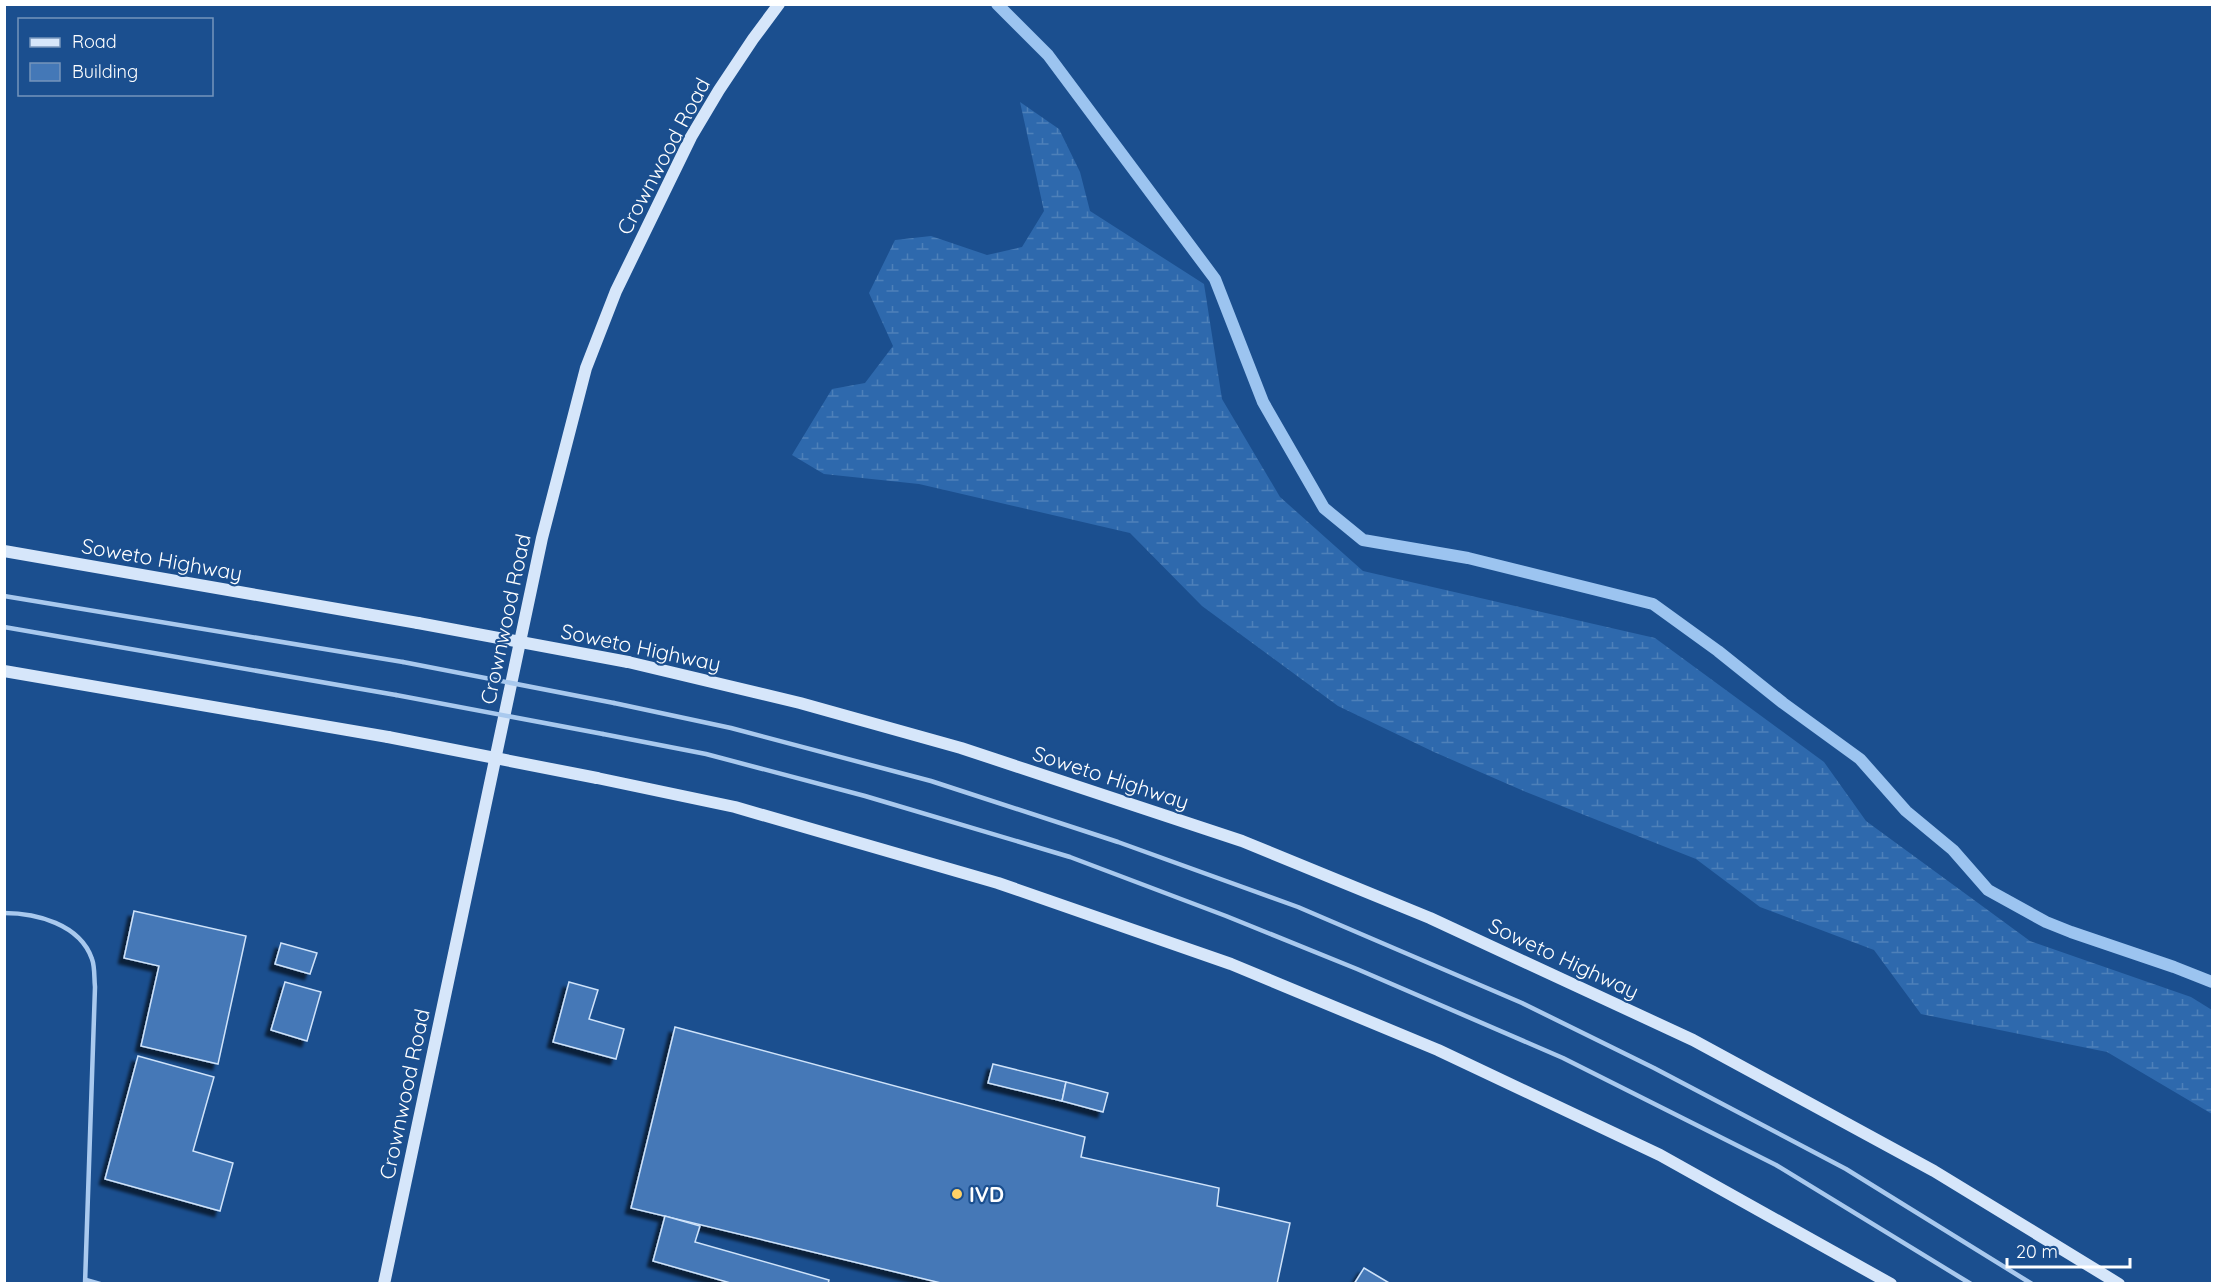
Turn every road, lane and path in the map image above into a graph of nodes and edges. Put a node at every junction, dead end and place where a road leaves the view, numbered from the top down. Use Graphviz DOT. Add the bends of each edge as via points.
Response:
graph roads {
  1 [pos="779,4"];
  2 [pos="4,551"];
  3 [pos="4,596"];
  4 [pos="4,627"];
  5 [pos="4,671"];
  6 [pos="4,913"];
  7 [pos="85,1282"];
  8 [pos="100,1284"];
  9 [pos="384,1284"];
  10 [pos="1891,1284"];
  11 [pos="1971,1284"];
  12 [pos="2032,1284"];
  13 [pos="2119,1284"];
  1 -- 9 [label="main road, Crownwood Road" via="691,137 616,291 586,368 542,538"];
  2 -- 13 [label="main road, Soweto Highway, bridge" via="628,662 800,703 961,748 1242,841 1430,918 1693,1040 1934,1171"];
  3 -- 12 [label="lane, bridge" via="403,662 731,728 931,781 1118,842 1298,907 1522,1003 1846,1169"];
  4 -- 11 [label="lane, bridge" via="706,754 1070,857 1335,960 1563,1058 1776,1165"];
  5 -- 10 [label="main road, bridge" via="387,737 735,807 975,876 1231,964 1438,1050 1650,1150"];
  6 -- 7 [label="lane" via="24,913 54,922 79,938 92,958 95,987"];
  7 -- 8 [label="lane"];
}
